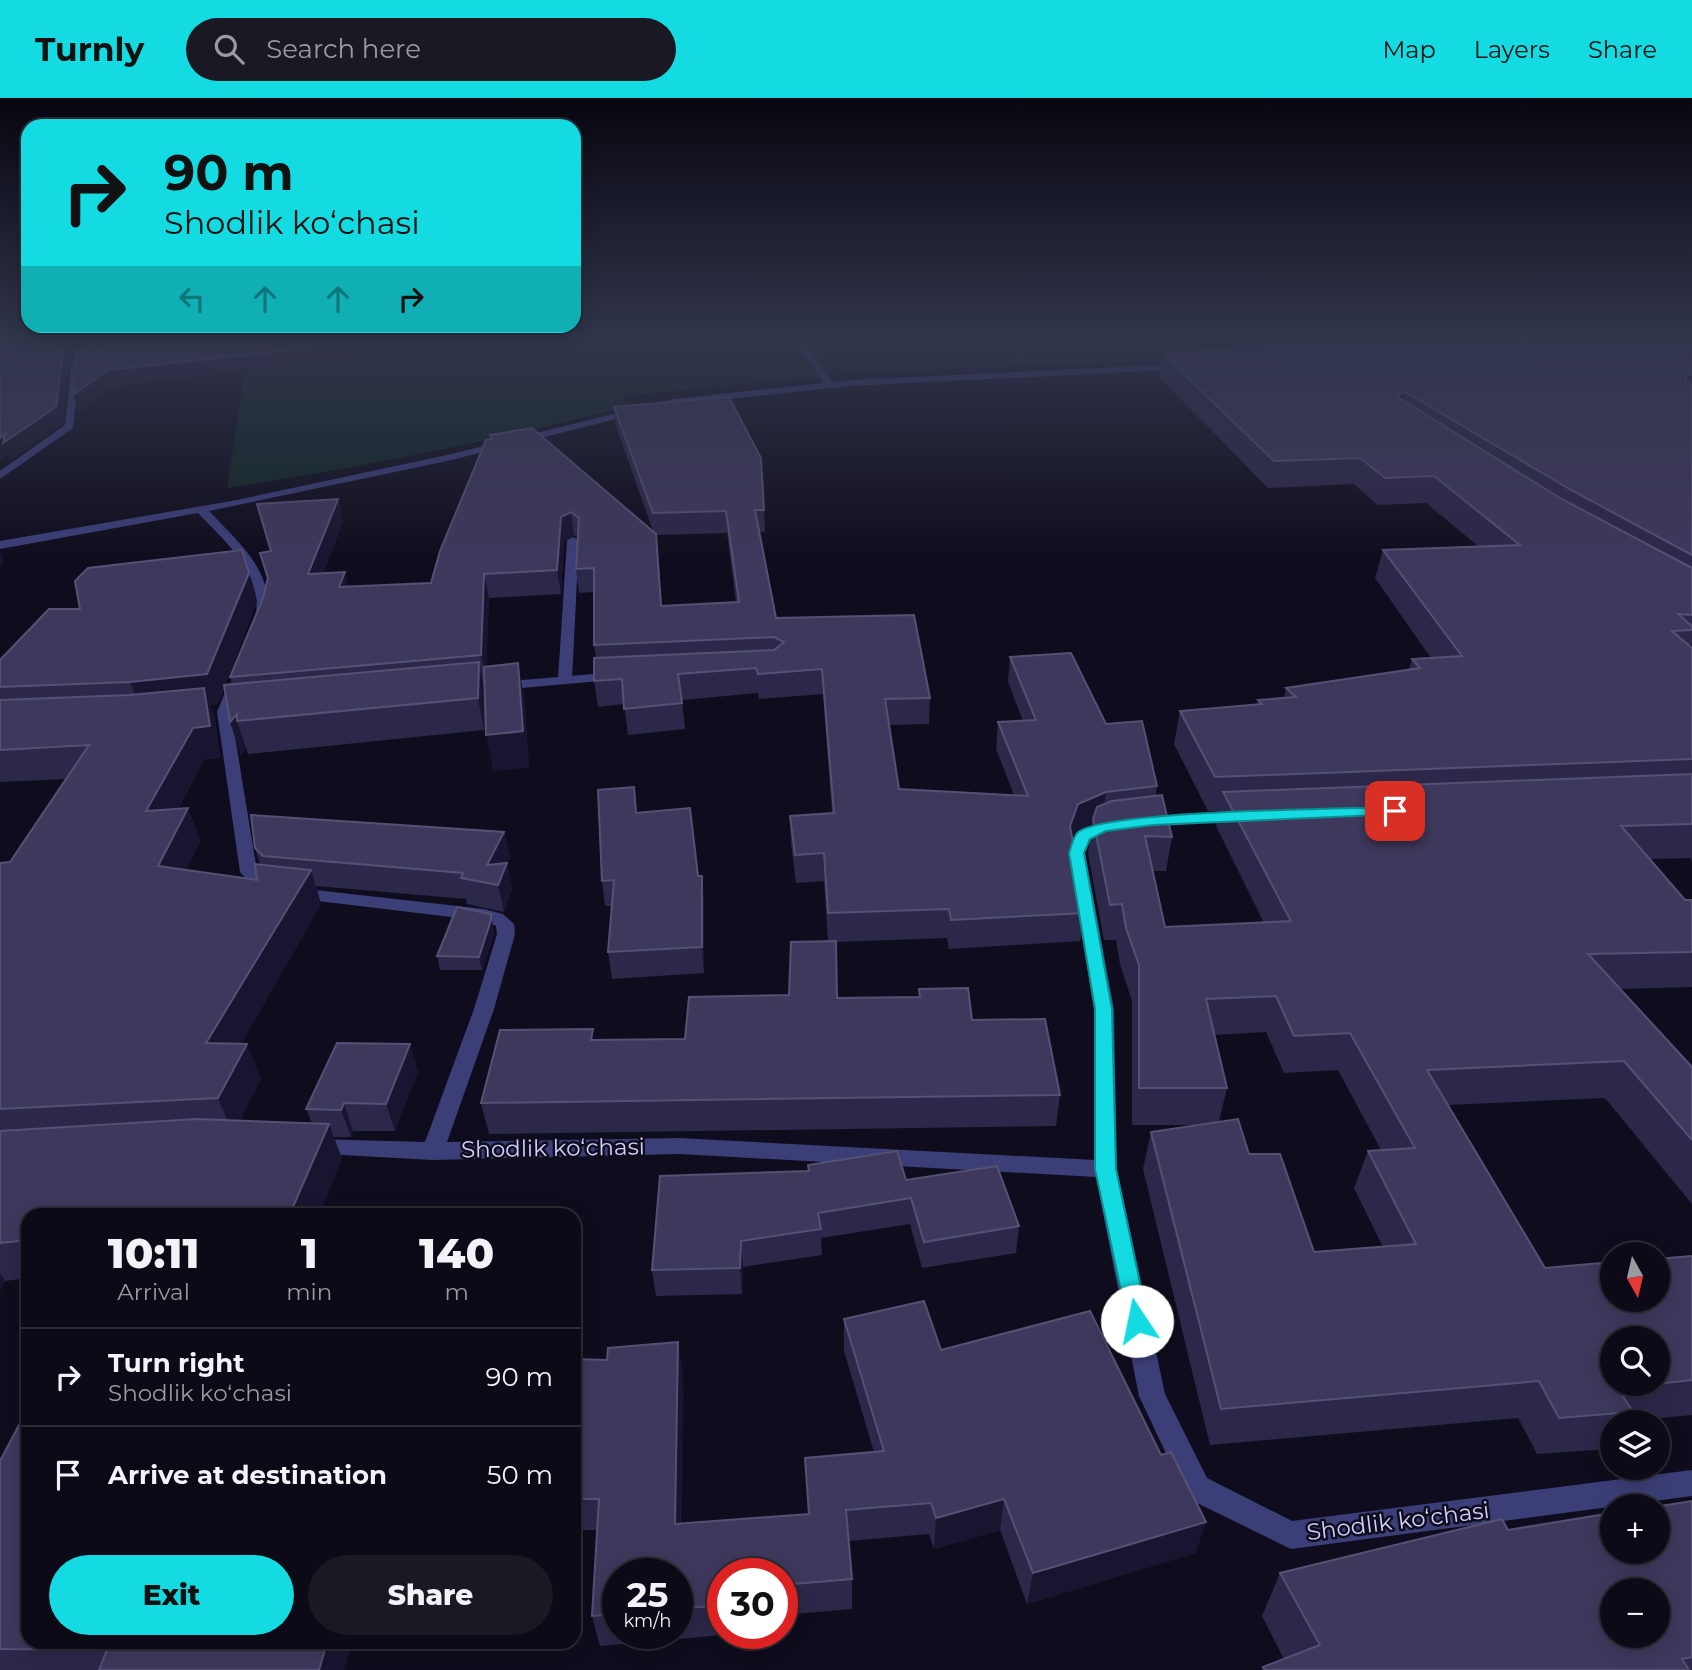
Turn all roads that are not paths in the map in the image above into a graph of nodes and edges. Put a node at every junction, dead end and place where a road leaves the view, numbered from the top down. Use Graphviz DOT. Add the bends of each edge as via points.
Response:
graph roads {
  1 [pos="71,412"];
  2 [pos="631,412"];
  3 [pos="0,476"];
  4 [pos="201,510"];
  5 [pos="573,540"];
  6 [pos="0,545"];
  7 [pos="256,633"];
  8 [pos="242,667"];
  9 [pos="630,675"];
  10 [pos="565,679"];
  11 [pos="484,687"];
  12 [pos="1263,816"];
  13 [pos="295,1147"];
  14 [pos="433,1151"];
  15 [pos="1106,1169"];
  16 [pos="1692,1483"];
  1 -- 3 [label="street" via="70,426"];
  2 -- 4 [label="street" via="447,458"];
  4 -- 6 [label="street"];
  4 -- 7 [label="street" via="258,574 266,601"];
  5 -- 10 [label="street"];
  8 -- 14 [label="street" via="224,712 249,872 257,883 266,890 484,915 505,924 484,1009"];
  9 -- 10 [label="street"];
  10 -- 11 [label="street"];
  12 -- 15 [label="street, Shodlik koʻchasi" via="1153,821 1102,827 1083,836 1077,853 1104,1009"];
  13 -- 14 [label="street, Shodlik koʻchasi"];
  14 -- 15 [label="street, Shodlik koʻchasi" via="679,1146"];
  15 -- 16 [label="street, Shodlik koʻchasi" via="1152,1396 1196,1488 1291,1535"];
}
